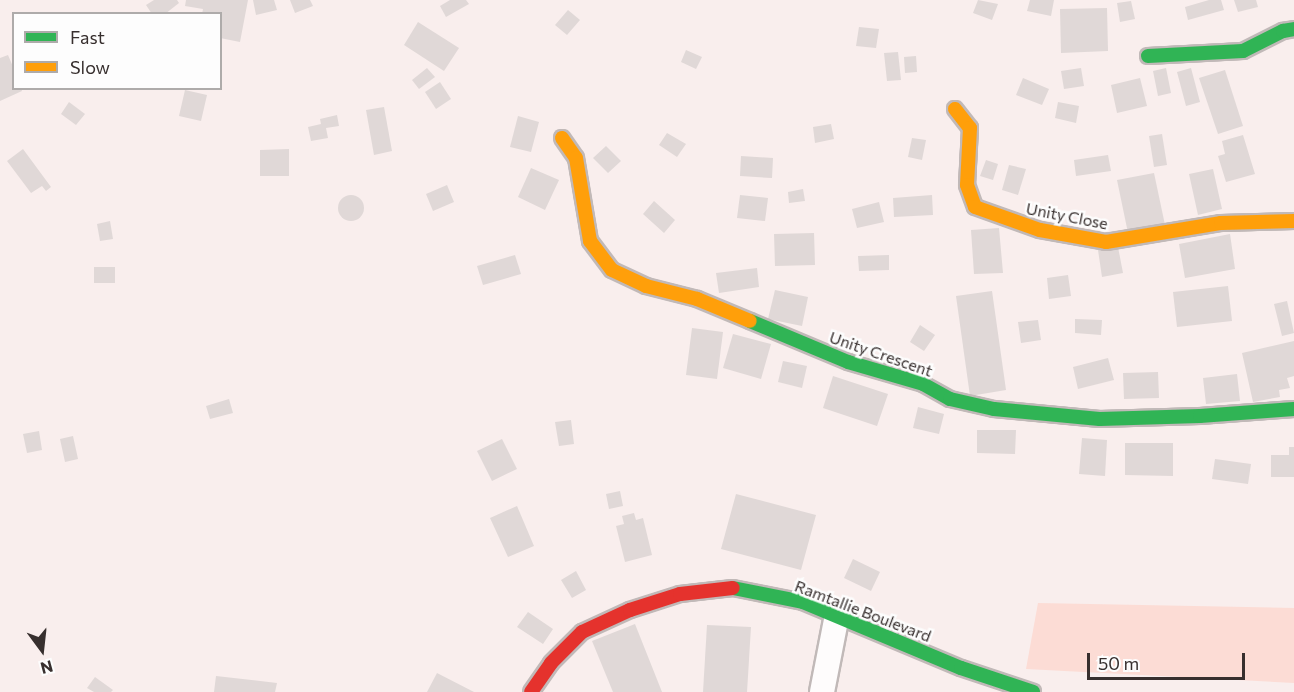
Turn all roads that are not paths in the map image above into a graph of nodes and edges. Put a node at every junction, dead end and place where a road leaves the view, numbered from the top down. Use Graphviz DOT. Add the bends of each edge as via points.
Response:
graph roads {
  1 [pos="1294,29"];
  2 [pos="1148,56"];
  3 [pos="955,109"];
  4 [pos="562,138"];
  5 [pos="1294,220"];
  6 [pos="1294,409"];
  7 [pos="837,615"];
  8 [pos="531,692"];
  9 [pos="822,692"];
  10 [pos="1033,692"];
  1 -- 2 [label="street" via="1243,51"];
  3 -- 5 [label="street, Unity Close" via="970,128 967,185 975,207 1040,230 1106,242 1221,224"];
  4 -- 6 [label="street, Unity Crescent" via="576,158 590,241 612,270 646,286 698,299 848,362 923,384 950,399 994,409 1100,419"];
  7 -- 8 [label="street, Ramtallie Boulevard" via="803,602 738,588 680,594 630,610 582,632 551,663"];
  7 -- 9 [label="street"];
  7 -- 10 [label="street, Ramtallie Boulevard" via="961,668"];
}
